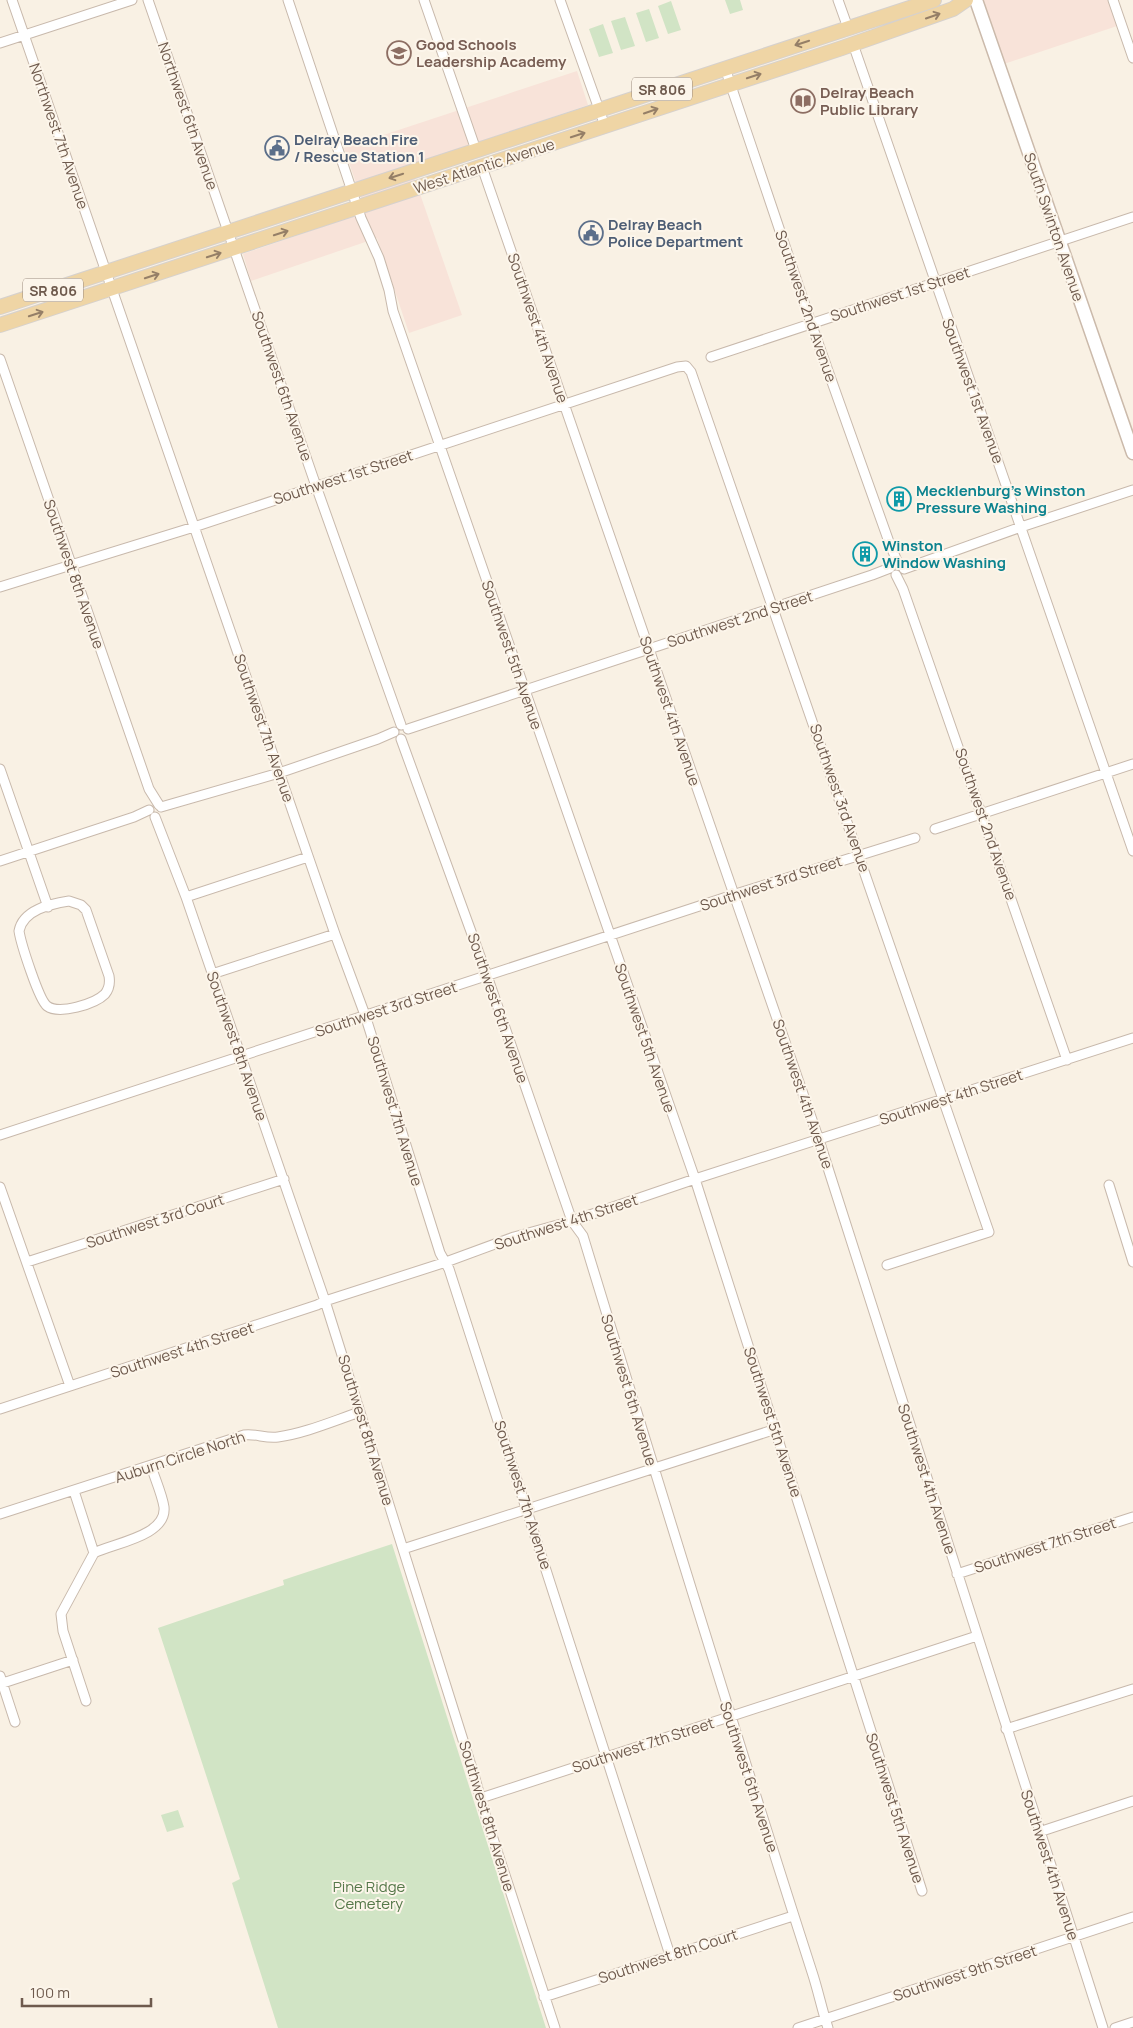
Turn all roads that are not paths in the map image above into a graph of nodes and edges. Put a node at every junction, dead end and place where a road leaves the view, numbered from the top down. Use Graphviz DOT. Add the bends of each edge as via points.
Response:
graph roads {
  1 [pos="12,0"];
  2 [pos="132,0"];
  3 [pos="148,0"];
  4 [pos="288,0"];
  5 [pos="424,0"];
  6 [pos="560,0"];
  7 [pos="838,0"];
  8 [pos="934,0"];
  9 [pos="966,0"];
  10 [pos="976,0"];
  11 [pos="1113,0"];
  12 [pos="870,22"];
  13 [pos="848,28"];
  14 [pos="24,35"];
  15 [pos="0,43"];
  16 [pos="853,44"];
  17 [pos="834,50"];
  18 [pos="1133,58"];
  19 [pos="725,68"];
  20 [pos="730,84"];
  21 [pos="598,110"];
  22 [pos="605,126"];
  23 [pos="514,138"];
  24 [pos="476,150"];
  25 [pos="482,167"];
  26 [pos="447,178"];
  27 [pos="352,191"];
  28 [pos="358,208"];
  29 [pos="1133,217"];
  30 [pos="229,232"];
  31 [pos="1060,241"];
  32 [pos="234,248"];
  33 [pos="106,272"];
  34 [pos="934,282"];
  35 [pos="111,289"];
  36 [pos="0,307"];
  37 [pos="811,323"];
  38 [pos="0,325"];
  39 [pos="712,357"];
  40 [pos="0,359"];
  41 [pos="686,366"];
  42 [pos="564,404"];
  43 [pos="439,445"];
  44 [pos="1133,454"];
  45 [pos="316,486"];
  46 [pos="1133,490"];
  47 [pos="194,527"];
  48 [pos="1021,527"];
  49 [pos="70,564"];
  50 [pos="897,568"];
  51 [pos="0,587"];
  52 [pos="774,608"];
  53 [pos="648,650"];
  54 [pos="524,690"];
  55 [pos="401,731"];
  56 [pos="1133,764"];
  57 [pos="0,769"];
  58 [pos="279,772"];
  59 [pos="1106,773"];
  60 [pos="156,811"];
  61 [pos="982,813"];
  62 [pos="935,829"];
  63 [pos="915,838"];
  64 [pos="29,851"];
  65 [pos="1133,851"];
  66 [pos="859,854"];
  67 [pos="308,857"];
  68 [pos="0,861"];
  69 [pos="735,894"];
  70 [pos="186,897"];
  71 [pos="48,907"];
  72 [pos="335,934"];
  73 [pos="609,936"];
  74 [pos="212,974"];
  75 [pos="487,976"];
  76 [pos="365,1015"];
  77 [pos="1133,1038"];
  78 [pos="241,1056"];
  79 [pos="1067,1060"];
  80 [pos="943,1100"];
  81 [pos="0,1135"];
  82 [pos="819,1140"];
  83 [pos="284,1179"];
  84 [pos="695,1179"];
  85 [pos="1109,1185"];
  86 [pos="0,1187"];
  87 [pos="572,1221"];
  88 [pos="27,1262"];
  89 [pos="446,1262"];
  90 [pos="1133,1262"];
  91 [pos="887,1266"];
  92 [pos="325,1301"];
  93 [pos="70,1386"];
  94 [pos="0,1409"];
  95 [pos="360,1412"];
  96 [pos="776,1429"];
  97 [pos="151,1466"];
  98 [pos="652,1467"];
  99 [pos="74,1491"];
  100 [pos="528,1510"];
  101 [pos="0,1514"];
  102 [pos="1133,1517"];
  103 [pos="403,1549"];
  104 [pos="94,1553"];
  105 [pos="957,1574"];
  106 [pos="977,1636"];
  107 [pos="73,1660"];
  108 [pos="853,1677"];
  109 [pos="1,1682"];
  110 [pos="1133,1689"];
  111 [pos="86,1700"];
  112 [pos="730,1717"];
  113 [pos="15,1722"];
  114 [pos="1006,1729"];
  115 [pos="606,1758"];
  116 [pos="481,1798"];
  117 [pos="1133,1801"];
  118 [pos="1039,1832"];
  119 [pos="922,1892"];
  120 [pos="793,1916"];
  121 [pos="1133,1917"];
  122 [pos="1074,1936"];
  123 [pos="670,1955"];
  124 [pos="544,1997"];
  125 [pos="1133,2022"];
  126 [pos="826,2023"];
  127 [pos="555,2028"];
  128 [pos="798,2028"];
  129 [pos="1103,2028"];
  130 [pos="1115,2028"];
  1 -- 14 [label="street, Northwest 7th Avenue"];
  2 -- 14 [label="street"];
  3 -- 30 [label="street, Northwest 6th Avenue"];
  4 -- 27 [label="street, Southwest 5th Avenue"];
  5 -- 24 [label="street"];
  6 -- 21 [label="street"];
  7 -- 13 [label="street"];
  8 -- 12 [label="main road, West Atlantic Avenue / SR 806"];
  16 -- 9 [label="main road, West Atlantic Avenue / SR 806, one-way" via="953,9"];
  10 -- 31 [label="street, South Swinton Avenue"];
  11 -- 18 [label="street"];
  12 -- 13 [label="main road, West Atlantic Avenue / SR 806"];
  12 -- 16 [label="main road"];
  13 -- 17 [label="main road"];
  13 -- 19 [label="main road, West Atlantic Avenue / SR 806, one-way"];
  14 -- 15 [label="street"];
  14 -- 33 [label="street, Northwest 7th Avenue"];
  16 -- 17 [label="main road, West Atlantic Avenue / SR 806"];
  16 -- 34 [label="street, Southwest 1st Avenue"];
  20 -- 17 [label="main road, West Atlantic Avenue / SR 806, one-way"];
  19 -- 20 [label="street, Southwest 2nd Avenue"];
  19 -- 21 [label="main road, West Atlantic Avenue / SR 806"];
  22 -- 20 [label="main road, West Atlantic Avenue / SR 806, one-way"];
  20 -- 37 [label="street, Southwest 2nd Avenue"];
  21 -- 22 [label="street"];
  21 -- 23 [label="main road, West Atlantic Avenue / SR 806"];
  25 -- 22 [label="main road, West Atlantic Avenue / SR 806, one-way"];
  23 -- 24 [label="main road, West Atlantic Avenue / SR 806"];
  23 -- 25 [label="main road" via="490,152 482,161"];
  24 -- 26 [label="main road" via="467,167"];
  24 -- 27 [label="main road, West Atlantic Avenue / SR 806, one-way"];
  25 -- 26 [label="main road, West Atlantic Avenue / SR 806"];
  25 -- 42 [label="street, Southwest 4th Avenue"];
  26 -- 28 [label="main road, West Atlantic Avenue / SR 806"];
  27 -- 28 [label="street, Southwest 5th Avenue"];
  27 -- 30 [label="main road, West Atlantic Avenue / SR 806"];
  32 -- 28 [label="main road, West Atlantic Avenue / SR 806, one-way"];
  28 -- 43 [label="street, Southwest 5th Avenue" via="379,258 393,311"];
  29 -- 31 [label="street, Southwest 1st Street"];
  30 -- 32 [label="street, Southwest 6th Avenue"];
  30 -- 33 [label="main road, West Atlantic Avenue / SR 806"];
  31 -- 34 [label="street, Southwest 1st Street"];
  31 -- 44 [label="street, South Swinton Avenue"];
  35 -- 32 [label="main road, West Atlantic Avenue / SR 806, one-way"];
  32 -- 45 [label="street, Southwest 6th Avenue"];
  33 -- 35 [label="street, Southwest 7th Avenue"];
  33 -- 36 [label="main road, West Atlantic Avenue / SR 806"];
  34 -- 37 [label="street, Southwest 1st Street"];
  34 -- 48 [label="street, Southwest 1st Avenue"];
  38 -- 35 [label="main road, West Atlantic Avenue / SR 806, one-way"];
  35 -- 47 [label="street, Southwest 7th Avenue"];
  37 -- 39 [label="street, Southwest 1st Street"];
  37 -- 50 [label="street, Southwest 2nd Avenue"];
  40 -- 49 [label="street, Southwest 8th Avenue"];
  41 -- 42 [label="street, Southwest 1st Street"];
  41 -- 52 [label="street, Southwest 3rd Avenue" via="691,372"];
  42 -- 43 [label="street, Southwest 1st Street"];
  42 -- 53 [label="street, Southwest 4th Avenue"];
  43 -- 45 [label="street, Southwest 1st Street"];
  43 -- 54 [label="street, Southwest 5th Avenue"];
  45 -- 47 [label="street, Southwest 1st Street"];
  45 -- 55 [label="street, Southwest 6th Avenue"];
  46 -- 48 [label="street, Southwest 2nd Street"];
  47 -- 49 [label="street, Southwest 1st Street"];
  47 -- 58 [label="street, Southwest 7th Avenue"];
  48 -- 50 [label="street, Southwest 2nd Street"];
  48 -- 59 [label="street, Southwest 1st Avenue"];
  49 -- 51 [label="street, Southwest 1st Street"];
  49 -- 60 [label="street, Southwest 8th Avenue"];
  50 -- 52 [label="street, Southwest 2nd Street"];
  50 -- 61 [label="street, Southwest 2nd Avenue"];
  52 -- 53 [label="street, Southwest 2nd Street"];
  52 -- 66 [label="street, Southwest 3rd Avenue"];
  53 -- 54 [label="street, Southwest 2nd Street"];
  53 -- 69 [label="street, Southwest 4th Avenue"];
  54 -- 55 [label="street, Southwest 2nd Street"];
  54 -- 73 [label="street, Southwest 5th Avenue"];
  55 -- 58 [label="street, Southwest 2nd Street"];
  55 -- 75 [label="street, Southwest 6th Avenue"];
  56 -- 59 [label="street"];
  57 -- 64 [label="street"];
  58 -- 60 [label="street, Southwest 2nd Street"];
  58 -- 67 [label="street, Southwest 7th Avenue"];
  59 -- 61 [label="street"];
  59 -- 65 [label="street, Southwest 1st Avenue"];
  60 -- 64 [label="street, Southwest 2nd Street"];
  60 -- 70 [label="street, Southwest 8th Avenue" via="164,821 163,836"];
  61 -- 62 [label="street"];
  61 -- 79 [label="street, Southwest 2nd Avenue"];
  63 -- 66 [label="street, Southwest 3rd Street"];
  64 -- 68 [label="street, Southwest 2nd Street"];
  64 -- 71 [label="street"];
  66 -- 69 [label="street, Southwest 3rd Street"];
  66 -- 80 [label="street, Southwest 3rd Avenue"];
  67 -- 70 [label="street"];
  67 -- 72 [label="street, Southwest 7th Avenue"];
  69 -- 73 [label="street, Southwest 3rd Street"];
  69 -- 82 [label="street, Southwest 4th Avenue"];
  70 -- 74 [label="street, Southwest 8th Avenue"];
  71 -- 71 [label="street" via="75,902 86,910 110,976 108,989 95,1001 60,1011 43,1002 19,931 28,914"];
  72 -- 74 [label="street"];
  72 -- 76 [label="street, Southwest 7th Avenue"];
  73 -- 75 [label="street, Southwest 3rd Street"];
  73 -- 84 [label="street, Southwest 5th Avenue"];
  74 -- 78 [label="street, Southwest 8th Avenue"];
  75 -- 76 [label="street, Southwest 3rd Street"];
  75 -- 87 [label="street, Southwest 6th Avenue"];
  76 -- 78 [label="street, Southwest 3rd Street"];
  76 -- 89 [label="street, Southwest 7th Avenue" via="440,1253"];
  77 -- 79 [label="street, Southwest 4th Street"];
  78 -- 81 [label="street, Southwest 3rd Street"];
  78 -- 83 [label="street, Southwest 8th Avenue"];
  79 -- 80 [label="street, Southwest 4th Street"];
  80 -- 82 [label="street, Southwest 4th Street"];
  80 -- 91 [label="street, Southwest 3rd Avenue" via="988,1232"];
  82 -- 84 [label="street, Southwest 4th Street"];
  82 -- 105 [label="street, Southwest 4th Avenue"];
  83 -- 88 [label="street, Southwest 3rd Court"];
  83 -- 92 [label="street, Southwest 8th Avenue"];
  84 -- 87 [label="street, Southwest 4th Street"];
  84 -- 96 [label="street, Southwest 5th Avenue"];
  85 -- 90 [label="street"];
  86 -- 88 [label="street"];
  87 -- 89 [label="street, Southwest 4th Street" via="514,1237"];
  87 -- 98 [label="street, Southwest 6th Avenue" via="583,1236"];
  88 -- 93 [label="street"];
  89 -- 92 [label="street, Southwest 4th Street"];
  89 -- 100 [label="street, Southwest 7th Avenue"];
  92 -- 93 [label="street, Southwest 4th Street"];
  92 -- 95 [label="street, Southwest 8th Avenue"];
  93 -- 94 [label="street, Southwest 4th Street"];
  95 -- 97 [label="street, Auburn Circle North" via="289,1435 268,1438 244,1435"];
  95 -- 103 [label="street, Southwest 8th Avenue"];
  96 -- 98 [label="street"];
  96 -- 108 [label="street, Southwest 5th Avenue"];
  97 -- 99 [label="street, Auburn Circle North"];
  97 -- 104 [label="street" via="164,1506 160,1524 150,1532"];
  98 -- 100 [label="street"];
  98 -- 112 [label="street, Southwest 6th Avenue"];
  99 -- 101 [label="street, Auburn Circle North"];
  99 -- 104 [label="street"];
  100 -- 103 [label="street"];
  100 -- 115 [label="street, Southwest 7th Avenue"];
  102 -- 105 [label="street, Southwest 7th Street"];
  103 -- 116 [label="street, Southwest 8th Avenue"];
  104 -- 107 [label="street" via="61,1614"];
  105 -- 106 [label="street, Southwest 4th Avenue"];
  106 -- 108 [label="street, Southwest 7th Street"];
  106 -- 114 [label="street, Southwest 4th Avenue"];
  107 -- 109 [label="street"];
  107 -- 111 [label="street"];
  108 -- 112 [label="street, Southwest 7th Street"];
  108 -- 119 [label="street, Southwest 5th Avenue"];
  109 -- 113 [label="street"];
  110 -- 114 [label="street"];
  112 -- 115 [label="street, Southwest 7th Street"];
  112 -- 120 [label="street, Southwest 6th Avenue"];
  114 -- 118 [label="street, Southwest 4th Avenue"];
  115 -- 116 [label="street, Southwest 7th Street"];
  115 -- 123 [label="street, Southwest 7th Avenue"];
  116 -- 124 [label="street, Southwest 8th Avenue"];
  117 -- 118 [label="street"];
  118 -- 122 [label="street, Southwest 4th Avenue"];
  120 -- 123 [label="street, Southwest 8th Court"];
  120 -- 126 [label="street, Southwest 6th Avenue"];
  121 -- 122 [label="street, Southwest 9th Street"];
  122 -- 126 [label="street, Southwest 9th Street"];
  122 -- 129 [label="street, Southwest 4th Avenue"];
  123 -- 124 [label="street, Southwest 8th Court"];
  124 -- 127 [label="street, Southwest 8th Avenue"];
  125 -- 130 [label="street"];
  126 -- 128 [label="street, Southwest 9th Street"];
}
